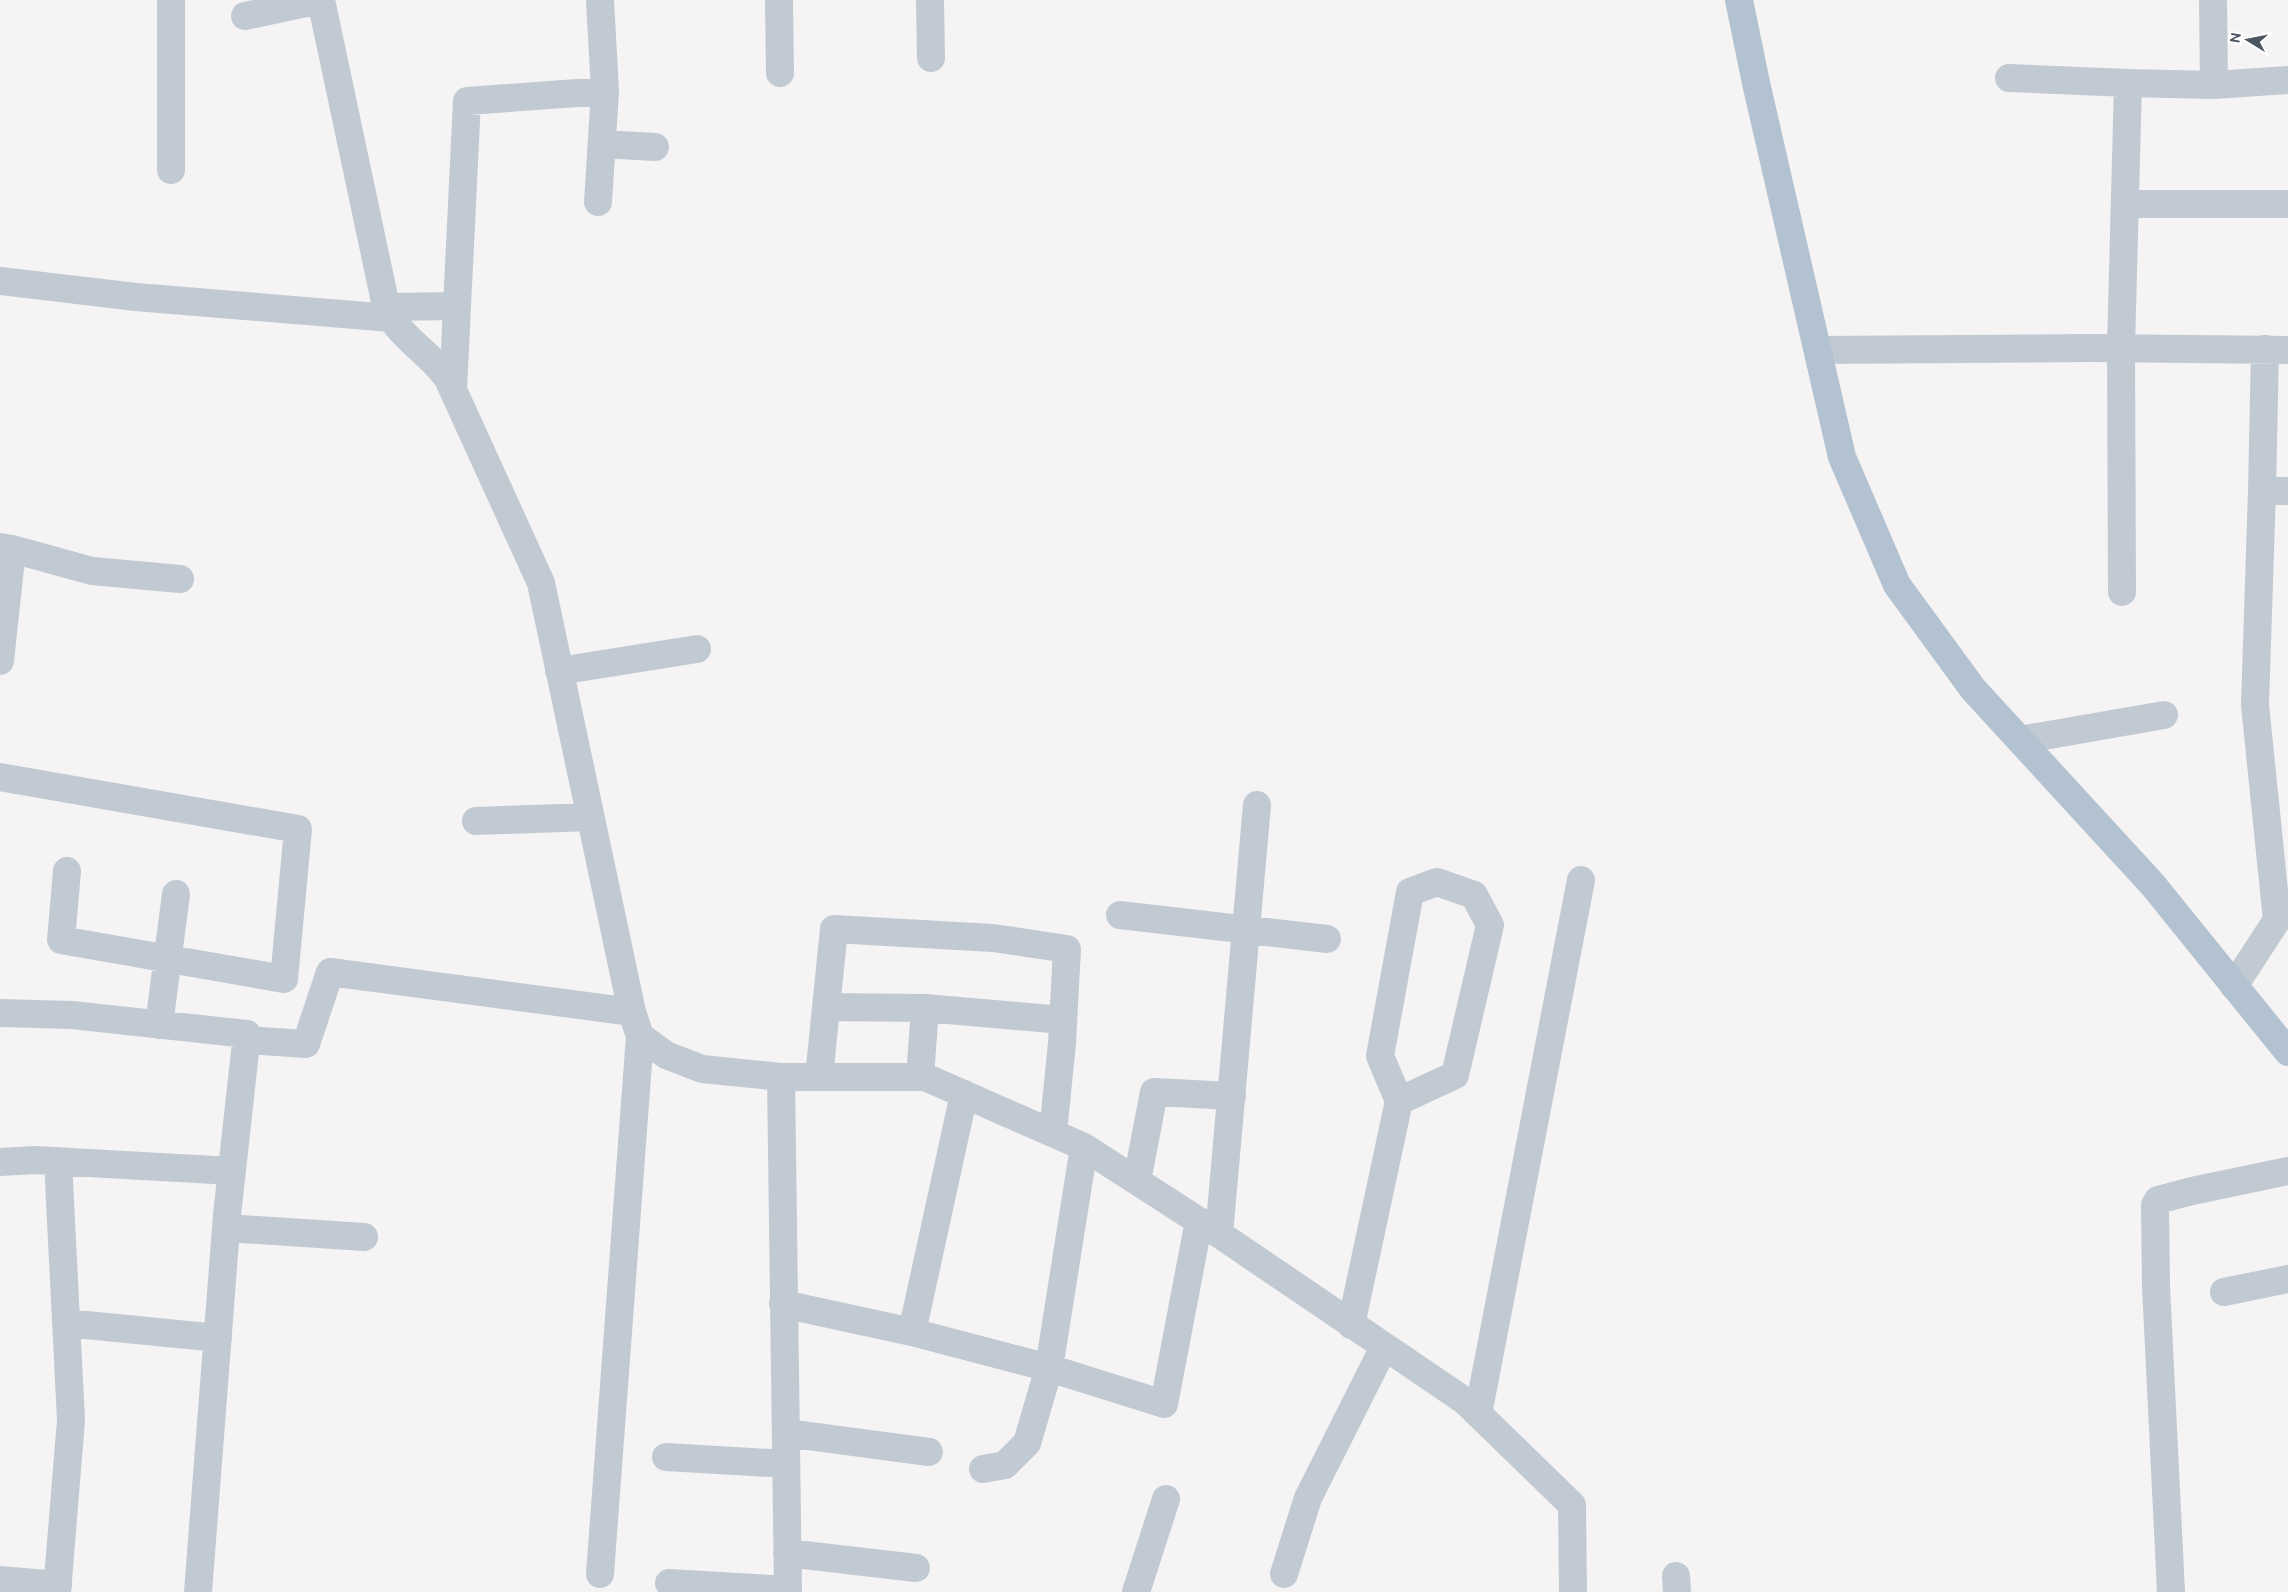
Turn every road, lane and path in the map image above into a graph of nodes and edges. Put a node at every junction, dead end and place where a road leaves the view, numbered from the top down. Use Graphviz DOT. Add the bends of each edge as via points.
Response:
graph roads {
  1 [pos="171,0"];
  2 [pos="320,0"];
  3 [pos="600,0"];
  4 [pos="779,0"];
  5 [pos="930,0"];
  6 [pos="1739,0"];
  7 [pos="2213,0"];
  8 [pos="245,16"];
  9 [pos="931,58"];
  10 [pos="780,73"];
  11 [pos="2009,78"];
  12 [pos="2288,80"];
  13 [pos="2128,83"];
  14 [pos="2214,85"];
  15 [pos="605,91"];
  16 [pos="602,144"];
  17 [pos="655,147"];
  18 [pos="170,170"];
  19 [pos="598,202"];
  20 [pos="2125,204"];
  21 [pos="2288,204"];
  22 [pos="0,281"];
  23 [pos="457,306"];
  24 [pos="389,312"];
  25 [pos="2121,348"];
  26 [pos="2276,349"];
  27 [pos="1819,350"];
  28 [pos="452,389"];
  29 [pos="2275,490"];
  30 [pos="6,548"];
  31 [pos="180,579"];
  32 [pos="2122,592"];
  33 [pos="697,649"];
  34 [pos="0,661"];
  35 [pos="560,671"];
  36 [pos="2164,715"];
  37 [pos="2020,740"];
  38 [pos="0,777"];
  39 [pos="1257,805"];
  40 [pos="590,817"];
  41 [pos="476,821"];
  42 [pos="67,871"];
  43 [pos="1581,880"];
  44 [pos="176,894"];
  45 [pos="1120,915"];
  46 [pos="1246,929"];
  47 [pos="1327,938"];
  48 [pos="168,959"];
  49 [pos="2234,986"];
  50 [pos="826,1007"];
  51 [pos="925,1008"];
  52 [pos="0,1013"];
  53 [pos="1063,1020"];
  54 [pos="636,1024"];
  55 [pos="159,1025"];
  56 [pos="246,1040"];
  57 [pos="2288,1052"];
  58 [pos="780,1077"];
  59 [pos="819,1077"];
  60 [pos="920,1077"];
  61 [pos="964,1094"];
  62 [pos="1232,1096"];
  63 [pos="1399,1101"];
  64 [pos="1053,1133"];
  65 [pos="1084,1147"];
  66 [pos="58,1161"];
  67 [pos="0,1162"];
  68 [pos="232,1170"];
  69 [pos="2288,1171"];
  70 [pos="1137,1181"];
  71 [pos="1209,1227"];
  72 [pos="226,1228"];
  73 [pos="364,1236"];
  74 [pos="2288,1280"];
  75 [pos="2224,1292"];
  76 [pos="783,1304"];
  77 [pos="66,1323"];
  78 [pos="1351,1325"];
  79 [pos="912,1332"];
  80 [pos="218,1338"];
  81 [pos="1384,1347"];
  82 [pos="1048,1368"];
  83 [pos="1478,1414"];
  84 [pos="786,1433"];
  85 [pos="929,1452"];
  86 [pos="666,1457"];
  87 [pos="786,1464"];
  88 [pos="983,1469"];
  89 [pos="1166,1499"];
  90 [pos="787,1553"];
  91 [pos="916,1568"];
  92 [pos="600,1574"];
  93 [pos="1284,1574"];
  94 [pos="0,1580"];
  95 [pos="670,1583"];
  96 [pos="58,1589"];
  97 [pos="788,1591"];
  98 [pos="198,1592"];
  99 [pos="1136,1592"];
  100 [pos="1573,1592"];
  101 [pos="2171,1592"];
  1 -- 18 [label="street"];
  2 -- 8 [label="street"];
  2 -- 24 [label="street"];
  3 -- 15 [label="street"];
  4 -- 10 [label="street"];
  5 -- 9 [label="street"];
  6 -- 27 [label="main road"];
  7 -- 14 [label="street"];
  11 -- 13 [label="street"];
  12 -- 14 [label="street"];
  13 -- 14 [label="street"];
  13 -- 20 [label="street"];
  15 -- 16 [label="street"];
  15 -- 23 [label="street" via="468,101"];
  16 -- 17 [label="street"];
  16 -- 19 [label="street"];
  20 -- 21 [label="street"];
  20 -- 25 [label="street"];
  22 -- 24 [label="street" via="136,297"];
  23 -- 24 [label="street"];
  23 -- 28 [label="street"];
  24 -- 28 [label="street" via="414,345 441,369"];
  25 -- 26 [label="street"];
  25 -- 27 [label="street"];
  25 -- 32 [label="street"];
  26 -- 29 [label="street"];
  27 -- 37 [label="main road" via="1842,457 1897,586 1973,689"];
  28 -- 35 [label="street" via="541,583"];
  29 -- 49 [label="street" via="2255,705 2277,920"];
  30 -- 31 [label="street" via="92,572"];
  30 -- 34 [label="street"];
  33 -- 35 [label="street"];
  35 -- 40 [label="street"];
  36 -- 37 [label="street"];
  37 -- 49 [label="main road" via="2153,885"];
  38 -- 48 [label="street" via="298,829 284,979"];
  39 -- 46 [label="street"];
  40 -- 41 [label="street"];
  40 -- 54 [label="street"];
  42 -- 48 [label="street" via="61,940"];
  43 -- 83 [label="street"];
  44 -- 48 [label="street"];
  45 -- 46 [label="street"];
  46 -- 47 [label="street"];
  46 -- 62 [label="street"];
  48 -- 55 [label="street"];
  49 -- 57 [label="main road"];
  50 -- 51 [label="street"];
  50 -- 53 [label="street" via="834,929 963,936 1068,949"];
  50 -- 59 [label="street"];
  51 -- 53 [label="street"];
  51 -- 60 [label="street"];
  52 -- 55 [label="street" via="72,1015"];
  53 -- 64 [label="street"];
  54 -- 56 [label="street" via="330,972 306,1044"];
  54 -- 58 [label="street" via="666,1055 702,1069"];
  54 -- 92 [label="street"];
  55 -- 56 [label="street" via="246,1034"];
  56 -- 68 [label="street"];
  58 -- 59 [label="street"];
  58 -- 76 [label="street"];
  59 -- 60 [label="street"];
  60 -- 61 [label="street"];
  61 -- 64 [label="street"];
  61 -- 79 [label="street"];
  62 -- 70 [label="street" via="1154,1092"];
  62 -- 71 [label="street"];
  63 -- 63 [label="street" via="1380,1056 1410,892 1437,882 1474,895 1490,925 1455,1075"];
  63 -- 78 [label="street"];
  64 -- 65 [label="street"];
  65 -- 70 [label="street"];
  65 -- 82 [label="street"];
  66 -- 67 [label="street"];
  66 -- 68 [label="street"];
  66 -- 77 [label="street"];
  68 -- 72 [label="street"];
  69 -- 101 [label="street" via="2192,1191 2158,1200 2155,1205"];
  70 -- 71 [label="street"];
  71 -- 78 [label="street"];
  71 -- 82 [label="street" via="1164,1404"];
  72 -- 73 [label="street"];
  72 -- 80 [label="street"];
  74 -- 75 [label="street"];
  76 -- 79 [label="street"];
  76 -- 84 [label="street"];
  77 -- 80 [label="street"];
  77 -- 96 [label="street" via="71,1420"];
  78 -- 81 [label="street"];
  79 -- 82 [label="street"];
  80 -- 98 [label="street"];
  81 -- 83 [label="street" via="1465,1401"];
  81 -- 93 [label="street" via="1308,1498"];
  82 -- 88 [label="street" via="1027,1443 1004,1465"];
  83 -- 100 [label="street" via="1572,1505"];
  84 -- 85 [label="street"];
  84 -- 87 [label="street"];
  86 -- 87 [label="street"];
  87 -- 90 [label="street"];
  89 -- 99 [label="street"];
  90 -- 91 [label="street"];
  90 -- 97 [label="street"];
  94 -- 96 [label="street"];
  95 -- 97 [label="street"];
}
